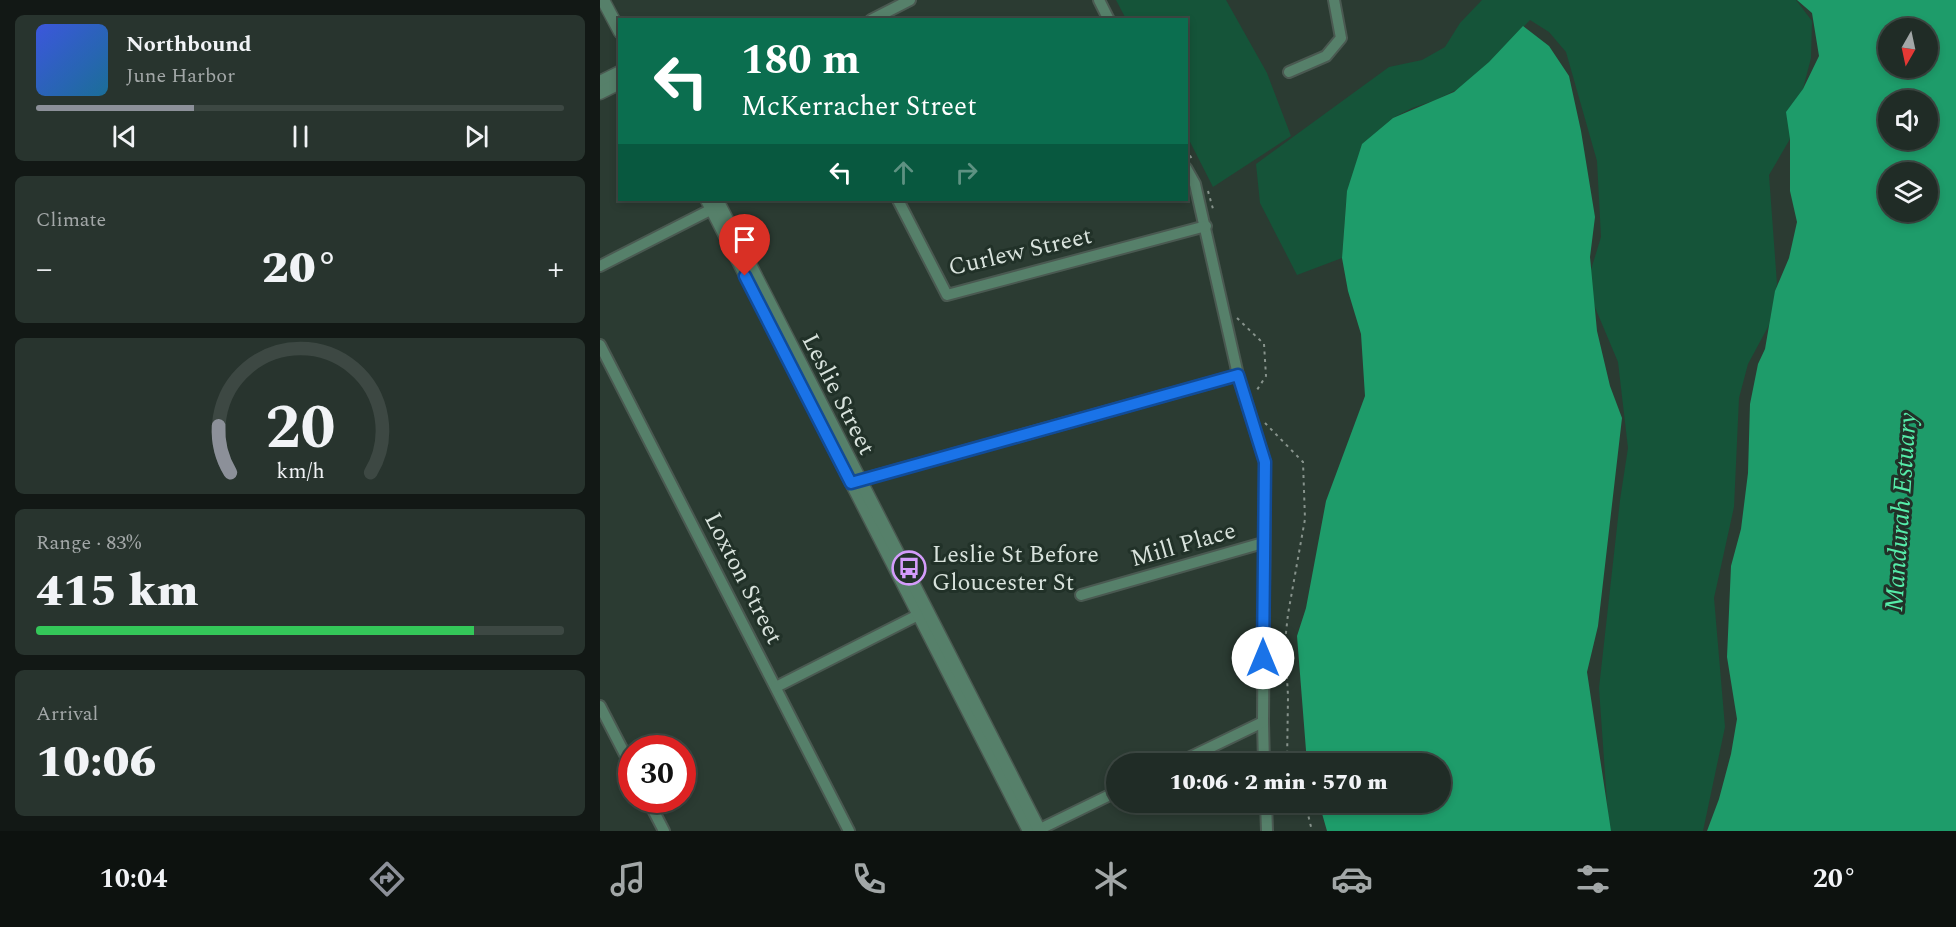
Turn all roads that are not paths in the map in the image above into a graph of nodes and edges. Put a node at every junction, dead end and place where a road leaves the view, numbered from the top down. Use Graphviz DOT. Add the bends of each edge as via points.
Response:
graph roads {
  1 [pos="603,0"];
  2 [pos="610,0"];
  3 [pos="910,0"];
  4 [pos="1099,0"];
  5 [pos="1334,0"];
  6 [pos="620,18"];
  7 [pos="875,18"];
  8 [pos="1108,18"];
  9 [pos="618,28"];
  10 [pos="1289,72"];
  11 [pos="618,73"];
  12 [pos="600,82"];
  13 [pos="618,84"];
  14 [pos="600,93"];
  15 [pos="1188,172"];
  16 [pos="898,201"];
  17 [pos="714,203"];
  18 [pos="1206,226"];
  19 [pos="600,266"];
  20 [pos="600,345"];
  21 [pos="1238,375"];
  22 [pos="856,482"];
  23 [pos="1263,543"];
  24 [pos="1081,596"];
  25 [pos="923,613"];
  26 [pos="776,687"];
  27 [pos="600,706"];
  28 [pos="1263,722"];
  29 [pos="618,741"];
  30 [pos="1199,753"];
  31 [pos="1264,753"];
  32 [pos="1106,797"];
  33 [pos="655,813"];
  34 [pos="1266,813"];
  35 [pos="1266,830"];
  36 [pos="664,831"];
  37 [pos="849,831"];
  38 [pos="1036,831"];
  1 -- 9 [label="street"];
  2 -- 6 [label="street"];
  3 -- 7 [label="street"];
  4 -- 8 [label="street"];
  5 -- 10 [label="street" via="1341,38 1326,56"];
  11 -- 12 [label="street"];
  13 -- 14 [label="street"];
  15 -- 18 [label="street"];
  16 -- 18 [label="street, Curlew Street" via="946,295"];
  17 -- 19 [label="street"];
  17 -- 22 [label="street, Leslie Street"];
  18 -- 21 [label="street"];
  20 -- 26 [label="street, Loxton Street"];
  21 -- 22 [label="street"];
  21 -- 23 [label="street" via="1265,462"];
  22 -- 25 [label="street, Leslie Street"];
  23 -- 24 [label="street, Mill Place"];
  23 -- 28 [label="street"];
  25 -- 26 [label="street"];
  25 -- 38 [label="street, Leslie Street"];
  26 -- 37 [label="street, Loxton Street"];
  27 -- 29 [label="street"];
  28 -- 30 [label="street"];
  28 -- 31 [label="street"];
  32 -- 38 [label="street"];
  33 -- 36 [label="street"];
  34 -- 35 [label="street"];
}
